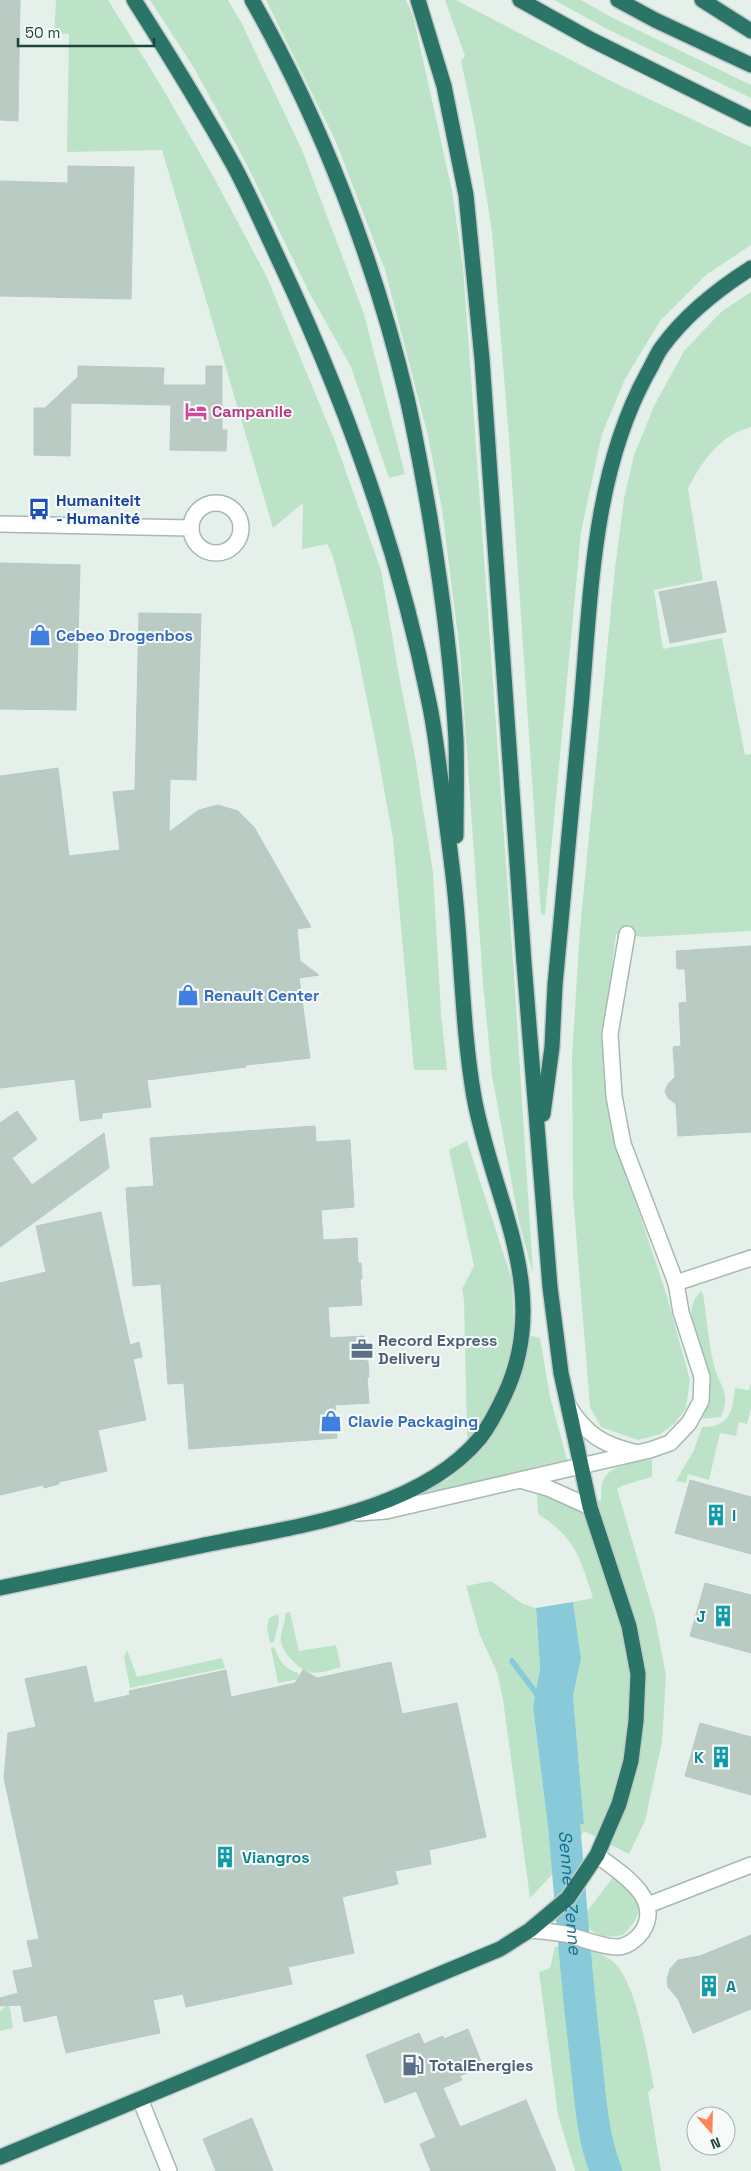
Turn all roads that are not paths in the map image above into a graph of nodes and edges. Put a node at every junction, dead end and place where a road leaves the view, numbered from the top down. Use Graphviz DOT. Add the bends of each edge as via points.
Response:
graph roads {
  1 [pos="134,0"];
  2 [pos="252,0"];
  3 [pos="418,0"];
  4 [pos="520,0"];
  5 [pos="618,0"];
  6 [pos="702,0"];
  7 [pos="750,30"];
  8 [pos="751,65"];
  9 [pos="751,120"];
  10 [pos="751,268"];
  11 [pos="0,524"];
  12 [pos="190,528"];
  13 [pos="456,902"];
  14 [pos="627,934"];
  15 [pos="540,1141"];
  16 [pos="751,1258"];
  17 [pos="676,1283"];
  18 [pos="566,1402"];
  19 [pos="638,1453"];
  20 [pos="580,1468"];
  21 [pos="518,1479"];
  22 [pos="590,1508"];
  23 [pos="352,1514"];
  24 [pos="0,1588"];
  25 [pos="597,1855"];
  26 [pos="751,1864"];
  27 [pos="648,1905"];
  28 [pos="530,1930"];
  29 [pos="140,2098"];
  30 [pos="0,2158"];
  31 [pos="169,2171"];
  1 -- 13 [label="highway" via="236,170 305,314 360,452 400,575 430,704"];
  2 -- 13 [label="highway" via="299,93 350,208 390,334 408,405 440,576 450,668 456,739"];
  3 -- 15 [label="highway" via="444,86 467,204 482,359 516,858"];
  4 -- 9 [label="highway"];
  5 -- 8 [label="highway"];
  6 -- 7 [label="highway"];
  10 -- 15 [label="highway" via="718,290 662,347 623,423 612,461 591,598 552,1047"];
  11 -- 12 [label="street"];
  13 -- 23 [label="highway" via="474,1099 520,1266 523,1341 514,1376 500,1406 482,1435 456,1463 427,1482"];
  14 -- 17 [label="street" via="610,1034 614,1096 623,1144"];
  15 -- 18 [label="highway" via="550,1287"];
  16 -- 17 [label="street"];
  17 -- 19 [label="street" via="681,1312 702,1377 701,1402 689,1423 670,1443"];
  18 -- 19 [label="street" via="579,1423 594,1436 614,1447"];
  18 -- 20 [label="highway"];
  19 -- 20 [label="street"];
  20 -- 21 [label="street"];
  20 -- 22 [label="highway"];
  21 -- 22 [label="street" via="548,1488"];
  21 -- 23 [label="street" via="386,1511"];
  22 -- 25 [label="highway" via="629,1626 638,1674 631,1760 619,1804"];
  23 -- 24 [label="highway"];
  25 -- 27 [label="street" via="638,1888"];
  25 -- 28 [label="highway" via="568,1898"];
  26 -- 27 [label="street"];
  27 -- 28 [label="street" via="646,1926 638,1937 621,1947"];
  28 -- 29 [label="highway" via="500,1950"];
  29 -- 30 [label="highway"];
  29 -- 31 [label="street"];
}
